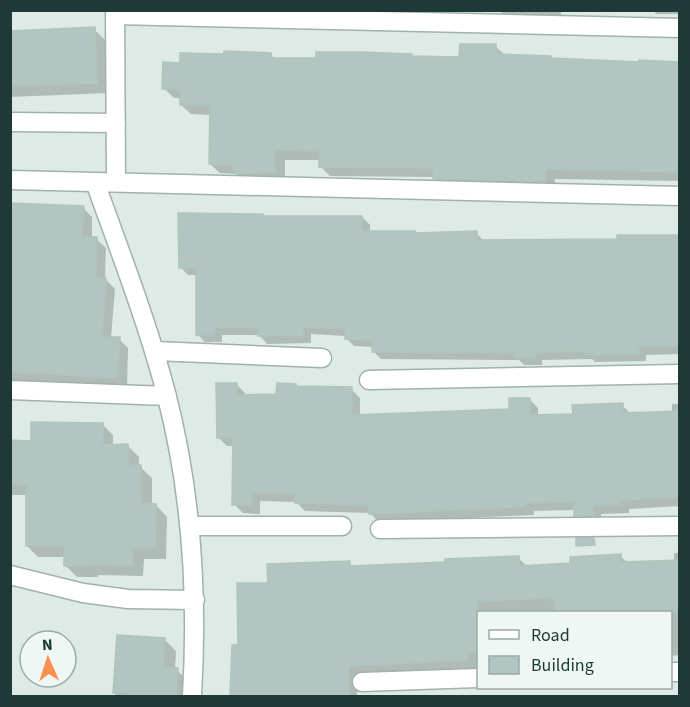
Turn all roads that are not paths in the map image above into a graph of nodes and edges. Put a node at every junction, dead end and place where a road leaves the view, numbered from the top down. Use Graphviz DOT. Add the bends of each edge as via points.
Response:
graph roads {
  1 [pos="115,13"];
  2 [pos="680,28"];
  3 [pos="10,122"];
  4 [pos="116,123"];
  5 [pos="10,180"];
  6 [pos="95,182"];
  7 [pos="116,182"];
  8 [pos="680,196"];
  9 [pos="155,351"];
  10 [pos="322,358"];
  11 [pos="680,374"];
  12 [pos="369,380"];
  13 [pos="10,390"];
  14 [pos="167,396"];
  15 [pos="191,526"];
  16 [pos="342,526"];
  17 [pos="680,526"];
  18 [pos="380,529"];
  19 [pos="10,575"];
  20 [pos="195,600"];
  21 [pos="477,678"];
  22 [pos="362,682"];
  23 [pos="192,696"];
  1 -- 2 [label="street"];
  1 -- 4 [label="street"];
  3 -- 4 [label="street"];
  4 -- 7 [label="street"];
  5 -- 6 [label="street"];
  6 -- 7 [label="street"];
  6 -- 9 [label="street"];
  7 -- 8 [label="street"];
  9 -- 10 [label="street"];
  9 -- 14 [label="street"];
  11 -- 12 [label="street"];
  13 -- 14 [label="street"];
  14 -- 15 [label="street"];
  15 -- 16 [label="street"];
  15 -- 20 [label="street"];
  17 -- 18 [label="street"];
  19 -- 20 [label="street" via="83,593 128,599"];
  20 -- 23 [label="street"];
  21 -- 22 [label="street"];
}
